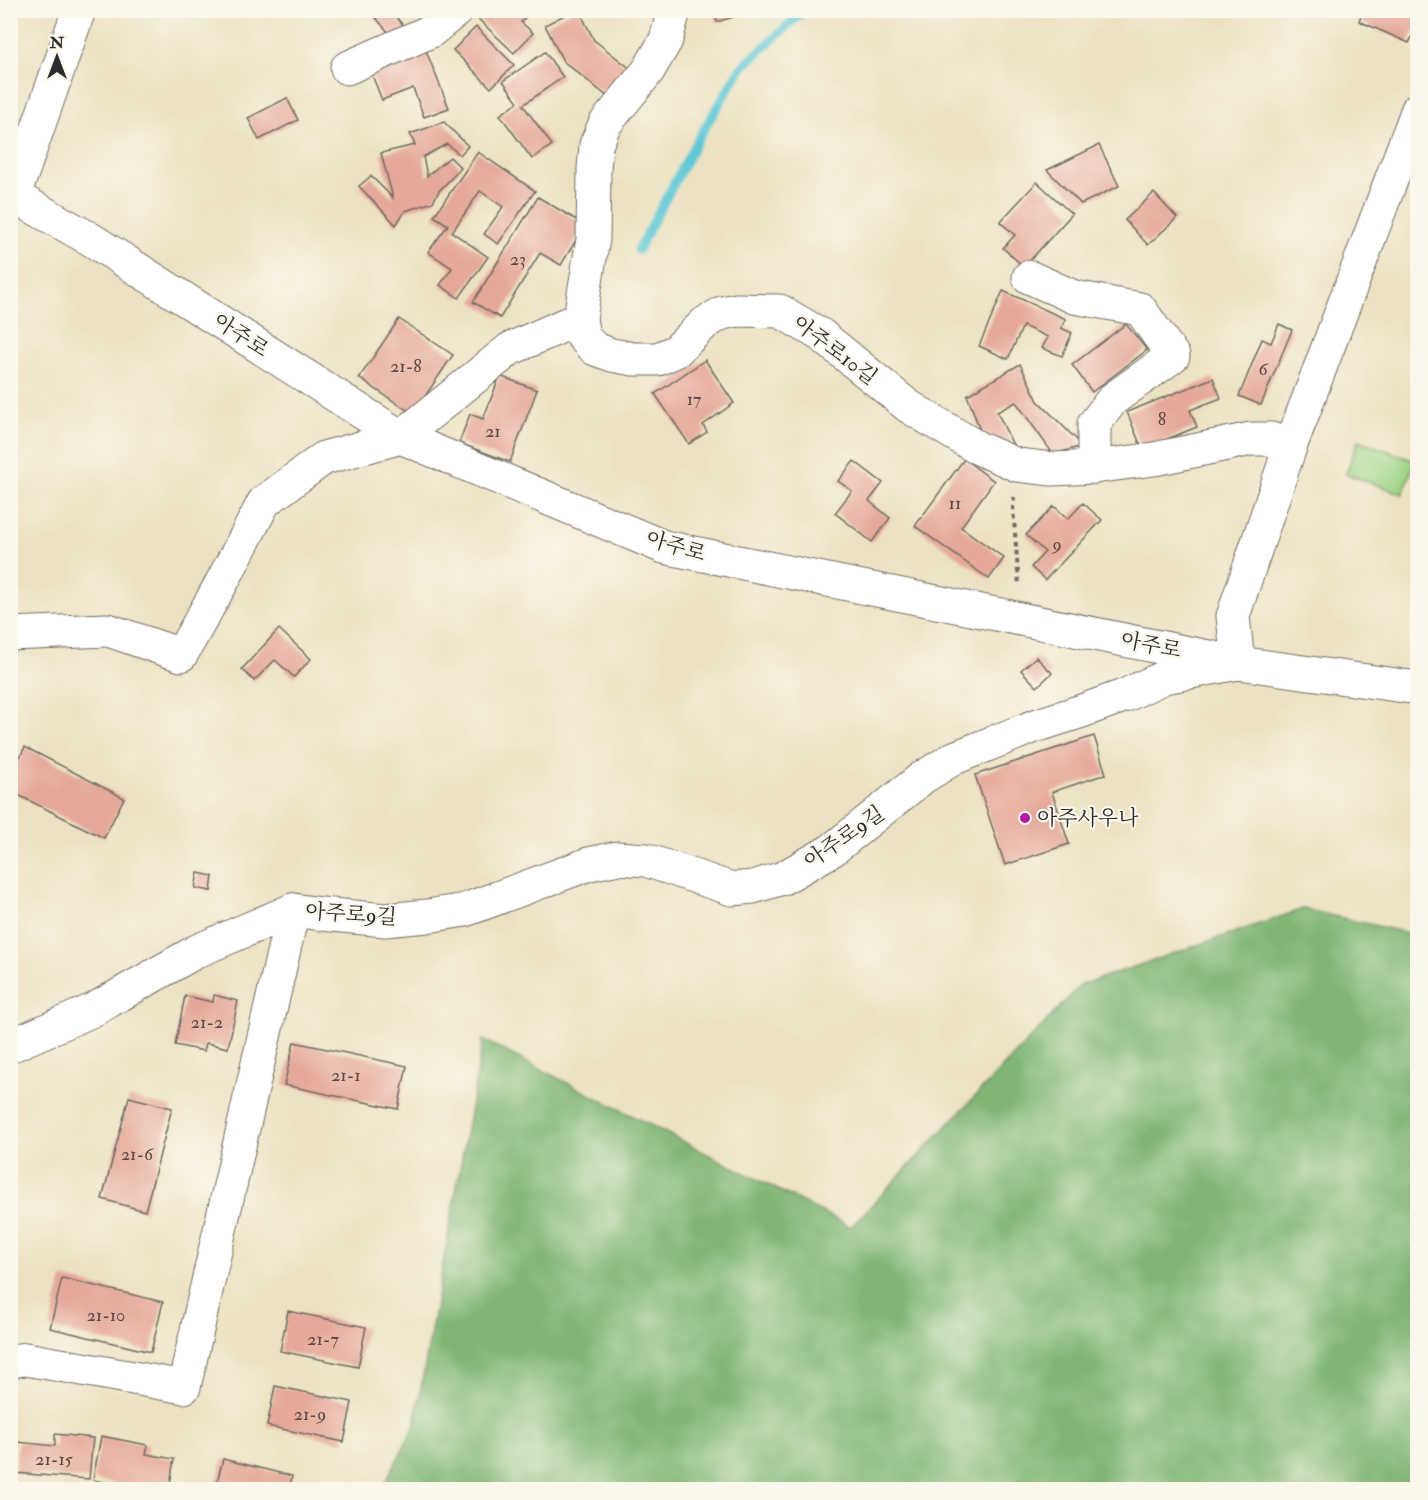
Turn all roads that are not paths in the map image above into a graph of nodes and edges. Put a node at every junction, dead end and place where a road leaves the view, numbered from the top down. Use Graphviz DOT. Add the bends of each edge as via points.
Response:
graph roads {
  1 [pos="79,10"];
  2 [pos="457,10"];
  3 [pos="674,10"];
  4 [pos="347,68"];
  5 [pos="1418,109"];
  6 [pos="12,195"];
  7 [pos="1029,277"];
  8 [pos="580,318"];
  9 [pos="401,437"];
  10 [pos="1289,450"];
  11 [pos="1094,467"];
  12 [pos="10,634"];
  13 [pos="1238,663"];
  14 [pos="1418,688"];
  15 [pos="293,909"];
  16 [pos="10,1046"];
  17 [pos="10,1361"];
  1 -- 6 [label="street"];
  2 -- 4 [label="street" via="431,31"];
  3 -- 8 [label="street" via="666,40 648,71 605,124 596,145 594,239"];
  5 -- 10 [label="street"];
  6 -- 9 [label="street, 아주로" via="92,240"];
  7 -- 11 [label="street" via="1074,297 1140,309 1173,356 1113,399 1094,424"];
  8 -- 9 [label="street" via="510,350"];
  8 -- 11 [label="street, 아주로10길" via="582,337 595,350 633,359 658,359 676,351 705,323 722,313 780,311 820,334 908,406 976,447 1017,465 1052,469"];
  9 -- 12 [label="street" via="324,458 264,502 181,655 108,630"];
  9 -- 13 [label="street, 아주로" via="664,547"];
  10 -- 11 [label="street, 아주로10길" via="1272,439 1251,439"];
  10 -- 13 [label="street" via="1233,616"];
  13 -- 14 [label="street, 아주로"];
  13 -- 15 [label="street, 아주로9길" via="1164,677 1126,695 954,758 922,778 832,850 783,878 753,887 732,889 646,861 618,858 589,864 465,910 427,916 385,920"];
  15 -- 16 [label="street" via="197,951 93,1010"];
  15 -- 17 [label="street" via="184,1387 27,1359"];
}
